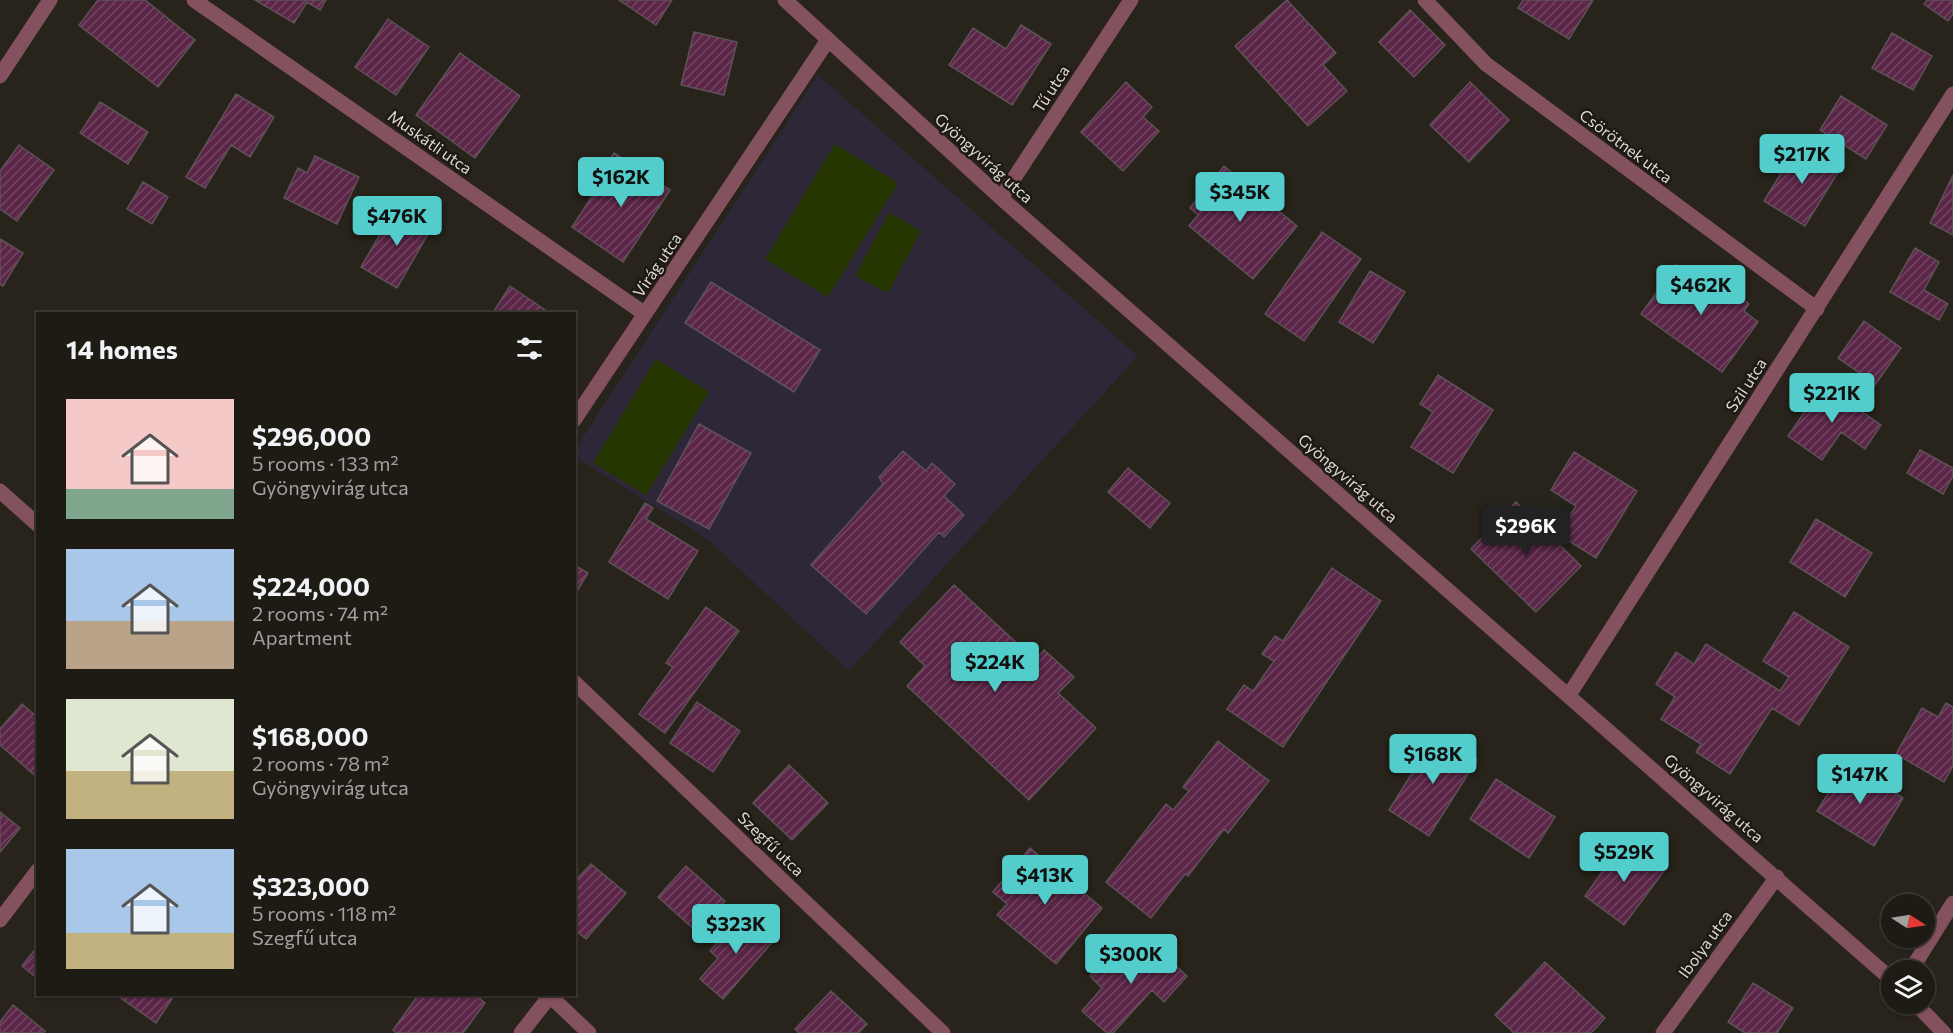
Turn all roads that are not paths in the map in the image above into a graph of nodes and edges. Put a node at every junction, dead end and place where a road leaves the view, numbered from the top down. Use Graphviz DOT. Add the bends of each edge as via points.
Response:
graph roads {
  1 [pos="50,0"];
  2 [pos="194,0"];
  3 [pos="785,0"];
  4 [pos="1131,0"];
  5 [pos="1425,0"];
  6 [pos="828,40"];
  7 [pos="0,76"];
  8 [pos="1953,94"];
  9 [pos="1000,198"];
  10 [pos="1816,309"];
  11 [pos="645,314"];
  12 [pos="576,417"];
  13 [pos="0,491"];
  14 [pos="36,523"];
  15 [pos="576,684"];
  16 [pos="1569,695"];
  17 [pos="36,873"];
  18 [pos="1777,877"];
  19 [pos="1953,903"];
  20 [pos="0,920"];
  21 [pos="1917,960"];
  22 [pos="1881,970"];
  23 [pos="548,996"];
  24 [pos="550,996"];
  25 [pos="1926,1014"];
  26 [pos="521,1033"];
  27 [pos="589,1033"];
  28 [pos="943,1033"];
  29 [pos="1663,1033"];
  30 [pos="1944,1033"];
  1 -- 7 [label="street"];
  2 -- 11 [label="street, Muskátli utca"];
  3 -- 6 [label="street, Gyöngyvirág utca"];
  4 -- 9 [label="street, Tű utca"];
  5 -- 10 [label="street, Csörötnek utca" via="1486,64"];
  6 -- 9 [label="street, Gyöngyvirág utca"];
  6 -- 11 [label="street, Virág utca"];
  8 -- 10 [label="street, Szil utca"];
  9 -- 16 [label="street, Gyöngyvirág utca"];
  10 -- 16 [label="street, Szil utca"];
  11 -- 12 [label="street, Virág utca"];
  13 -- 14 [label="street"];
  15 -- 28 [label="street, Szegfű utca"];
  16 -- 18 [label="street, Gyöngyvirág utca"];
  17 -- 20 [label="street"];
  18 -- 22 [label="street, Gyöngyvirág utca"];
  18 -- 29 [label="street, Ibolya utca"];
  19 -- 21 [label="street"];
  23 -- 26 [label="street"];
  24 -- 27 [label="street"];
  25 -- 30 [label="street"];
}
